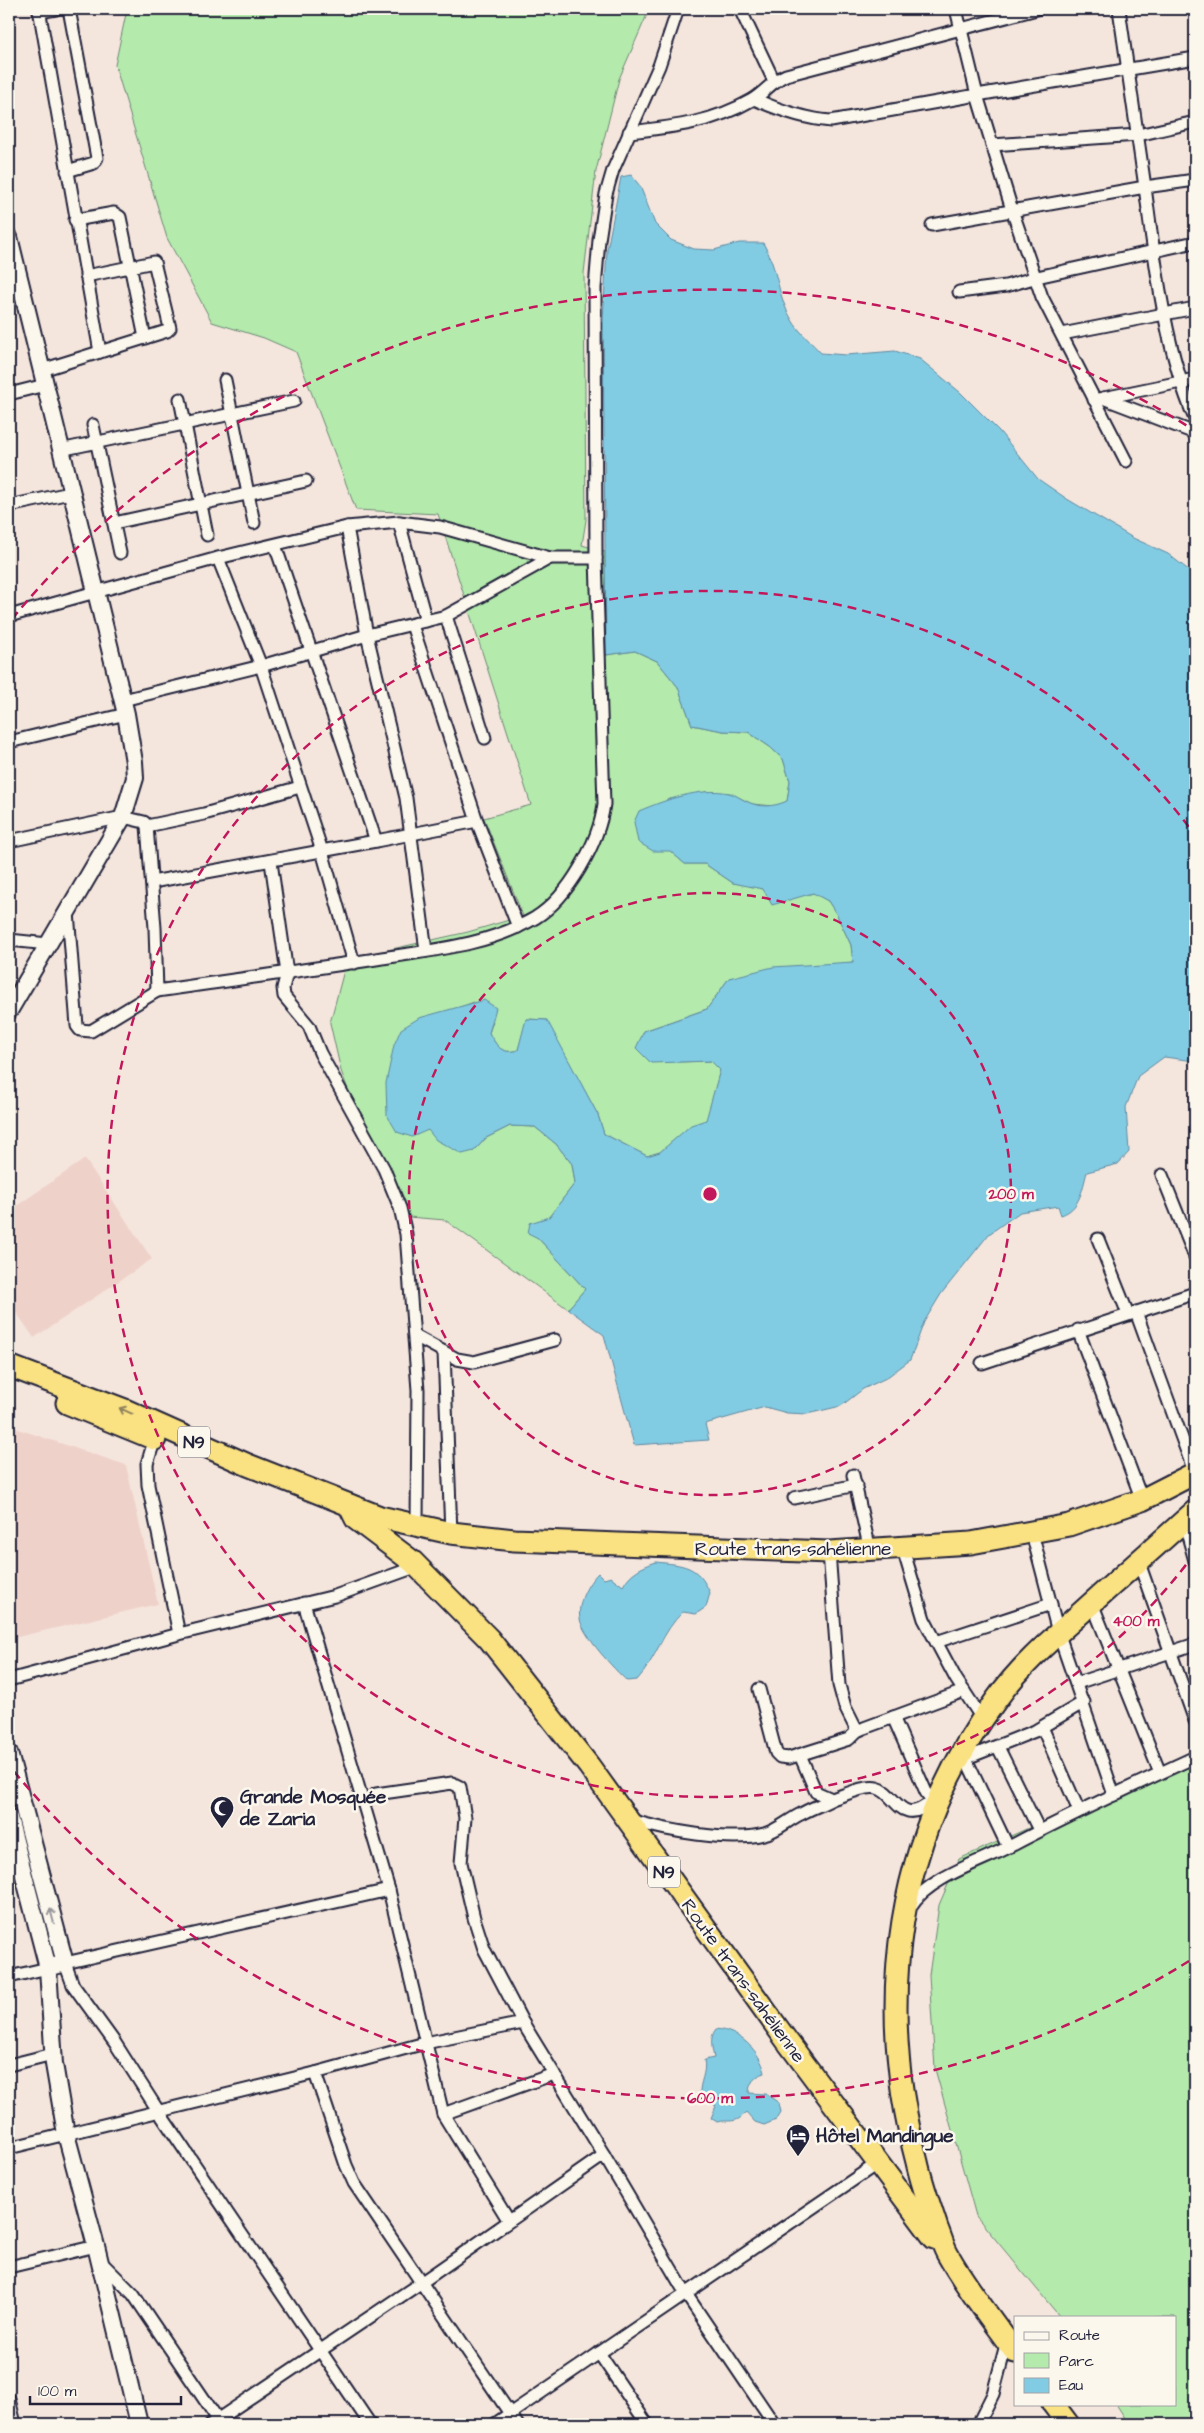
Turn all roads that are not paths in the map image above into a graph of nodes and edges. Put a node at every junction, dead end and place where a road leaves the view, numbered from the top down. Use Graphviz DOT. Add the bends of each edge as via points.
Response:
graph roads {
  1 [pos="56,9"];
  2 [pos="69,9"];
  3 [pos="678,9"];
  4 [pos="740,9"];
  5 [pos="956,9"];
  6 [pos="1037,9"];
  7 [pos="1120,9"];
  8 [pos="39,10"];
  9 [pos="960,29"];
  10 [pos="1195,58"];
  11 [pos="1128,70"];
  12 [pos="774,81"];
  13 [pos="977,95"];
  14 [pos="754,99"];
  15 [pos="1195,122"];
  16 [pos="629,132"];
  17 [pos="1138,135"];
  18 [pos="992,144"];
  19 [pos="67,171"];
  20 [pos="1195,180"];
  21 [pos="1145,187"];
  22 [pos="1012,210"];
  23 [pos="75,220"];
  24 [pos="932,225"];
  25 [pos="9,237"];
  26 [pos="1195,242"];
  27 [pos="1153,251"];
  28 [pos="12,262"];
  29 [pos="130,266"];
  30 [pos="86,276"];
  31 [pos="1037,277"];
  32 [pos="959,292"];
  33 [pos="1195,308"];
  34 [pos="1165,314"];
  35 [pos="1062,334"];
  36 [pos="145,338"];
  37 [pos="100,352"];
  38 [pos="43,378"];
  39 [pos="1195,379"];
  40 [pos="225,380"];
  41 [pos="1182,382"];
  42 [pos="9,394"];
  43 [pos="180,399"];
  44 [pos="1098,399"];
  45 [pos="294,401"];
  46 [pos="233,414"];
  47 [pos="1195,419"];
  48 [pos="185,424"];
  49 [pos="93,425"];
  50 [pos="1195,433"];
  51 [pos="96,442"];
  52 [pos="60,450"];
  53 [pos="1126,461"];
  54 [pos="306,481"];
  55 [pos="70,493"];
  56 [pos="249,494"];
  57 [pos="200,505"];
  58 [pos="9,506"];
  59 [pos="114,522"];
  60 [pos="399,522"];
  61 [pos="254,523"];
  62 [pos="347,527"];
  63 [pos="207,535"];
  64 [pos="275,545"];
  65 [pos="120,553"];
  66 [pos="218,558"];
  67 [pos="550,558"];
  68 [pos="596,558"];
  69 [pos="95,592"];
  70 [pos="9,616"];
  71 [pos="446,616"];
  72 [pos="426,621"];
  73 [pos="412,625"];
  74 [pos="367,635"];
  75 [pos="312,651"];
  76 [pos="261,666"];
  77 [pos="124,707"];
  78 [pos="485,738"];
  79 [pos="9,742"];
  80 [pos="300,787"];
  81 [pos="122,817"];
  82 [pos="477,821"];
  83 [pos="147,826"];
  84 [pos="409,836"];
  85 [pos="9,841"];
  86 [pos="376,841"];
  87 [pos="322,851"];
  88 [pos="271,862"];
  89 [pos="152,882"];
  90 [pos="68,912"];
  91 [pos="518,927"];
  92 [pos="9,940"];
  93 [pos="48,944"];
  94 [pos="426,951"];
  95 [pos="354,963"];
  96 [pos="287,973"];
  97 [pos="157,990"];
  98 [pos="9,1011"];
  99 [pos="1162,1175"];
  100 [pos="1098,1239"];
  101 [pos="1192,1240"];
  102 [pos="1195,1257"];
  103 [pos="1195,1293"];
  104 [pos="1132,1313"];
  105 [pos="1078,1330"];
  106 [pos="415,1336"];
  107 [pos="555,1340"];
  108 [pos="444,1352"];
  109 [pos="982,1363"];
  110 [pos="9,1366"];
  111 [pos="9,1381"];
  112 [pos="157,1433"];
  113 [pos="1195,1473"];
  114 [pos="794,1498"];
  115 [pos="1142,1500"];
  116 [pos="351,1510"];
  117 [pos="1190,1516"];
  118 [pos="417,1526"];
  119 [pos="451,1533"];
  120 [pos="1032,1533"];
  121 [pos="903,1549"];
  122 [pos="870,1550"];
  123 [pos="828,1552"];
  124 [pos="1138,1560"];
  125 [pos="1195,1562"];
  126 [pos="418,1566"];
  127 [pos="304,1603"];
  128 [pos="1092,1603"];
  129 [pos="1051,1604"];
  130 [pos="1058,1632"];
  131 [pos="179,1634"];
  132 [pos="936,1642"];
  133 [pos="1195,1644"];
  134 [pos="1172,1652"];
  135 [pos="1119,1669"];
  136 [pos="9,1680"];
  137 [pos="1077,1683"];
  138 [pos="759,1689"];
  139 [pos="964,1691"];
  140 [pos="1084,1702"];
  141 [pos="893,1717"];
  142 [pos="982,1720"];
  143 [pos="1195,1721"];
  144 [pos="1042,1727"];
  145 [pos="857,1730"];
  146 [pos="998,1747"];
  147 [pos="9,1753"];
  148 [pos="800,1755"];
  149 [pos="1195,1757"];
  150 [pos="962,1760"];
  151 [pos="1160,1773"];
  152 [pos="376,1794"];
  153 [pos="1114,1795"];
  154 [pos="832,1799"];
  155 [pos="934,1804"];
  156 [pos="1079,1811"];
  157 [pos="626,1818"];
  158 [pos="10,1825"];
  159 [pos="1039,1830"];
  160 [pos="1008,1847"];
  161 [pos="389,1890"];
  162 [pos="902,1923"];
  163 [pos="65,1963"];
  164 [pos="48,1968"];
  165 [pos="9,1978"];
  166 [pos="523,2023"];
  167 [pos="425,2043"];
  168 [pos="53,2054"];
  169 [pos="9,2065"];
  170 [pos="315,2073"];
  171 [pos="554,2074"];
  172 [pos="159,2112"];
  173 [pos="443,2114"];
  174 [pos="66,2134"];
  175 [pos="9,2148"];
  176 [pos="604,2155"];
  177 [pos="878,2163"];
  178 [pos="509,2221"];
  179 [pos="98,2254"];
  180 [pos="947,2254"];
  181 [pos="9,2267"];
  182 [pos="422,2282"];
  183 [pos="686,2294"];
  184 [pos="1011,2347"];
  185 [pos="320,2350"];
  186 [pos="599,2353"];
  187 [pos="9,2399"];
  188 [pos="1054,2406"];
  189 [pos="510,2414"];
  190 [pos="217,2423"];
  191 [pos="15,2424"];
  192 [pos="138,2424"];
  193 [pos="370,2424"];
  194 [pos="495,2424"];
  195 [pos="517,2424"];
  196 [pos="647,2424"];
  197 [pos="774,2424"];
  198 [pos="978,2424"];
  199 [pos="1068,2424"];
  1 -- 8 [label="street"];
  2 -- 19 [label="street" via="97,158 94,164"];
  3 -- 16 [label="street" via="659,66"];
  4 -- 12 [label="street"];
  5 -- 9 [label="street"];
  6 -- 9 [label="street"];
  7 -- 11 [label="street"];
  8 -- 19 [label="street"];
  9 -- 12 [label="street" via="795,72"];
  9 -- 13 [label="street"];
  10 -- 11 [label="street"];
  11 -- 13 [label="street"];
  11 -- 17 [label="street"];
  12 -- 14 [label="street"];
  13 -- 14 [label="street" via="831,121 790,113"];
  13 -- 18 [label="street"];
  14 -- 16 [label="street" via="716,118"];
  15 -- 17 [label="street"];
  16 -- 68 [label="street" via="606,194 596,278"];
  17 -- 18 [label="street"];
  17 -- 21 [label="street"];
  18 -- 22 [label="street"];
  19 -- 23 [label="street"];
  20 -- 21 [label="street"];
  21 -- 22 [label="street"];
  21 -- 27 [label="street"];
  22 -- 24 [label="street"];
  22 -- 31 [label="street"];
  23 -- 29 [label="street" via="118,214"];
  23 -- 30 [label="street"];
  25 -- 28 [label="street"];
  26 -- 27 [label="street"];
  27 -- 31 [label="street"];
  27 -- 34 [label="street"];
  28 -- 38 [label="street"];
  29 -- 30 [label="street"];
  29 -- 36 [label="street"];
  29 -- 36 [label="street" via="150,261 156,264 170,325 167,331"];
  30 -- 37 [label="street"];
  31 -- 32 [label="street" via="1006,286"];
  31 -- 35 [label="street" via="1042,297"];
  33 -- 34 [label="street"];
  34 -- 35 [label="street"];
  34 -- 41 [label="street"];
  35 -- 44 [label="street"];
  36 -- 37 [label="street"];
  37 -- 38 [label="street"];
  38 -- 42 [label="street"];
  38 -- 52 [label="street"];
  39 -- 41 [label="street"];
  40 -- 46 [label="street"];
  41 -- 44 [label="street"];
  41 -- 47 [label="street"];
  43 -- 48 [label="street"];
  44 -- 50 [label="street"];
  44 -- 53 [label="street"];
  45 -- 46 [label="street"];
  46 -- 48 [label="street"];
  46 -- 56 [label="street"];
  48 -- 51 [label="street"];
  48 -- 57 [label="street"];
  49 -- 51 [label="street"];
  51 -- 52 [label="street"];
  51 -- 59 [label="street"];
  52 -- 55 [label="street"];
  54 -- 56 [label="street"];
  55 -- 58 [label="street"];
  55 -- 69 [label="street"];
  56 -- 57 [label="street"];
  56 -- 61 [label="street"];
  57 -- 59 [label="street"];
  57 -- 63 [label="street"];
  59 -- 65 [label="street"];
  60 -- 62 [label="street"];
  60 -- 67 [label="street" via="440,528"];
  60 -- 72 [label="street"];
  62 -- 64 [label="street"];
  62 -- 74 [label="street"];
  64 -- 66 [label="street"];
  64 -- 75 [label="street"];
  66 -- 69 [label="street"];
  66 -- 76 [label="street"];
  67 -- 68 [label="street"];
  67 -- 71 [label="street"];
  68 -- 91 [label="street" via="604,804 601,822 589,850 561,893 537,917"];
  69 -- 70 [label="street"];
  69 -- 77 [label="street"];
  71 -- 72 [label="street"];
  71 -- 78 [label="street"];
  72 -- 73 [label="street"];
  73 -- 74 [label="street"];
  73 -- 82 [label="street"];
  74 -- 75 [label="street"];
  74 -- 84 [label="street" via="400,767"];
  75 -- 76 [label="street"];
  75 -- 86 [label="street"];
  76 -- 77 [label="street"];
  76 -- 80 [label="street"];
  77 -- 79 [label="street"];
  77 -- 81 [label="street" via="135,778"];
  80 -- 83 [label="street"];
  80 -- 87 [label="street"];
  81 -- 83 [label="street" via="142,820"];
  81 -- 85 [label="street"];
  81 -- 90 [label="street"];
  82 -- 84 [label="street"];
  82 -- 91 [label="street"];
  83 -- 89 [label="street"];
  84 -- 86 [label="street"];
  84 -- 94 [label="street"];
  86 -- 87 [label="street"];
  87 -- 88 [label="street"];
  87 -- 95 [label="street"];
  88 -- 89 [label="street"];
  88 -- 96 [label="street"];
  89 -- 97 [label="street"];
  90 -- 93 [label="street"];
  90 -- 97 [label="street" via="77,1026 80,1030 91,1031"];
  91 -- 94 [label="street" via="481,941"];
  92 -- 93 [label="street"];
  93 -- 98 [label="street"];
  94 -- 95 [label="street"];
  95 -- 96 [label="street"];
  96 -- 97 [label="street"];
  96 -- 106 [label="street" via="284,996 309,1026 320,1053 395,1191 406,1234"];
  99 -- 101 [label="street"];
  100 -- 104 [label="street"];
  101 -- 102 [label="street"];
  103 -- 104 [label="street"];
  104 -- 105 [label="street"];
  104 -- 113 [label="street"];
  105 -- 109 [label="street"];
  105 -- 115 [label="street"];
  106 -- 108 [label="street"];
  106 -- 118 [label="street" via="419,1427"];
  107 -- 108 [label="street" via="474,1362"];
  108 -- 119 [label="street"];
  112 -- 110 [label="highway, Route trans-sahélienne / N9, one-way" via="125,1410"];
  111 -- 112 [label="highway, Route trans-sahélienne / N9"];
  112 -- 116 [label="highway, Route trans-sahélienne / N9" via="248,1465"];
  112 -- 131 [label="street" via="148,1464 148,1485"];
  113 -- 115 [label="highway, Route trans-sahélienne / N9"];
  114 -- 122 [label="street" via="854,1480"];
  115 -- 120 [label="highway, Route trans-sahélienne / N9" via="1069,1525"];
  116 -- 118 [label="highway, Route trans-sahélienne / N9"];
  116 -- 126 [label="highway, Route trans-sahélienne / N9"];
  117 -- 124 [label="highway"];
  117 -- 125 [label="street"];
  118 -- 119 [label="highway, Route trans-sahélienne / N9"];
  119 -- 123 [label="highway, Route trans-sahélienne / N9" via="514,1540"];
  120 -- 121 [label="highway, Route trans-sahélienne / N9"];
  120 -- 129 [label="street"];
  121 -- 122 [label="highway, Route trans-sahélienne / N9"];
  121 -- 132 [label="street" via="924,1618"];
  122 -- 123 [label="highway, Route trans-sahélienne / N9"];
  123 -- 145 [label="street" via="839,1685 845,1707"];
  124 -- 128 [label="highway"];
  124 -- 134 [label="street"];
  126 -- 127 [label="street" via="335,1596"];
  126 -- 157 [label="highway, Route trans-sahélienne / N9" via="489,1639"];
  127 -- 131 [label="street"];
  127 -- 161 [label="street"];
  128 -- 130 [label="highway"];
  128 -- 135 [label="street"];
  129 -- 130 [label="street"];
  129 -- 132 [label="street"];
  130 -- 137 [label="street"];
  130 -- 142 [label="highway" via="1018,1674"];
  131 -- 136 [label="street"];
  132 -- 139 [label="street"];
  133 -- 134 [label="street"];
  134 -- 135 [label="street"];
  134 -- 143 [label="street"];
  135 -- 137 [label="street"];
  135 -- 151 [label="street"];
  137 -- 140 [label="street"];
  138 -- 148 [label="street" via="776,1753 789,1758"];
  139 -- 141 [label="street"];
  139 -- 142 [label="street"];
  140 -- 144 [label="street"];
  140 -- 153 [label="street"];
  141 -- 145 [label="street"];
  141 -- 155 [label="street"];
  142 -- 150 [label="highway"];
  144 -- 146 [label="street"];
  144 -- 156 [label="street"];
  145 -- 148 [label="street" via="849,1740"];
  146 -- 150 [label="street"];
  146 -- 159 [label="street"];
  163 -- 147 [label="street, one-way"];
  148 -- 154 [label="street" via="816,1792"];
  149 -- 151 [label="street"];
  150 -- 155 [label="highway"];
  150 -- 160 [label="street"];
  151 -- 153 [label="street"];
  152 -- 166 [label="street" via="452,1783 460,1787 465,1818 461,1863 474,1918 484,1949"];
  153 -- 156 [label="street"];
  154 -- 155 [label="street" via="875,1787 904,1810 920,1810"];
  154 -- 157 [label="street" via="774,1830 755,1836 704,1834 651,1826"];
  155 -- 162 [label="highway"];
  156 -- 159 [label="street"];
  157 -- 177 [label="highway, Route trans-sahélienne / N9"];
  158 -- 164 [label="street"];
  159 -- 160 [label="street"];
  160 -- 162 [label="street" via="931,1886 915,1899"];
  161 -- 163 [label="street"];
  161 -- 167 [label="street"];
  162 -- 180 [label="highway" via="895,2024 899,2078 907,2126 923,2186"];
  163 -- 164 [label="street"];
  163 -- 172 [label="street" via="73,1985 116,2043"];
  164 -- 165 [label="street"];
  164 -- 168 [label="street"];
  166 -- 167 [label="street"];
  166 -- 171 [label="street"];
  167 -- 170 [label="street"];
  167 -- 173 [label="street"];
  168 -- 169 [label="street"];
  168 -- 174 [label="street"];
  170 -- 172 [label="street"];
  170 -- 182 [label="street" via="354,2183"];
  171 -- 173 [label="street"];
  171 -- 176 [label="street"];
  172 -- 174 [label="street"];
  172 -- 185 [label="street"];
  173 -- 178 [label="street"];
  174 -- 175 [label="street"];
  174 -- 179 [label="street"];
  176 -- 178 [label="street"];
  176 -- 183 [label="street"];
  177 -- 180 [label="highway, Route trans-sahélienne / N9"];
  177 -- 183 [label="street"];
  178 -- 182 [label="street"];
  179 -- 181 [label="street"];
  179 -- 190 [label="street" via="133,2294"];
  179 -- 192 [label="street"];
  180 -- 184 [label="highway"];
  182 -- 185 [label="street"];
  182 -- 189 [label="street"];
  183 -- 186 [label="street"];
  183 -- 197 [label="street"];
  184 -- 198 [label="street"];
  185 -- 190 [label="street"];
  185 -- 193 [label="street"];
  186 -- 189 [label="street"];
  186 -- 196 [label="street"];
  187 -- 191 [label="street"];
  188 -- 199 [label="highway"];
  189 -- 194 [label="street"];
  189 -- 195 [label="street"];
}
